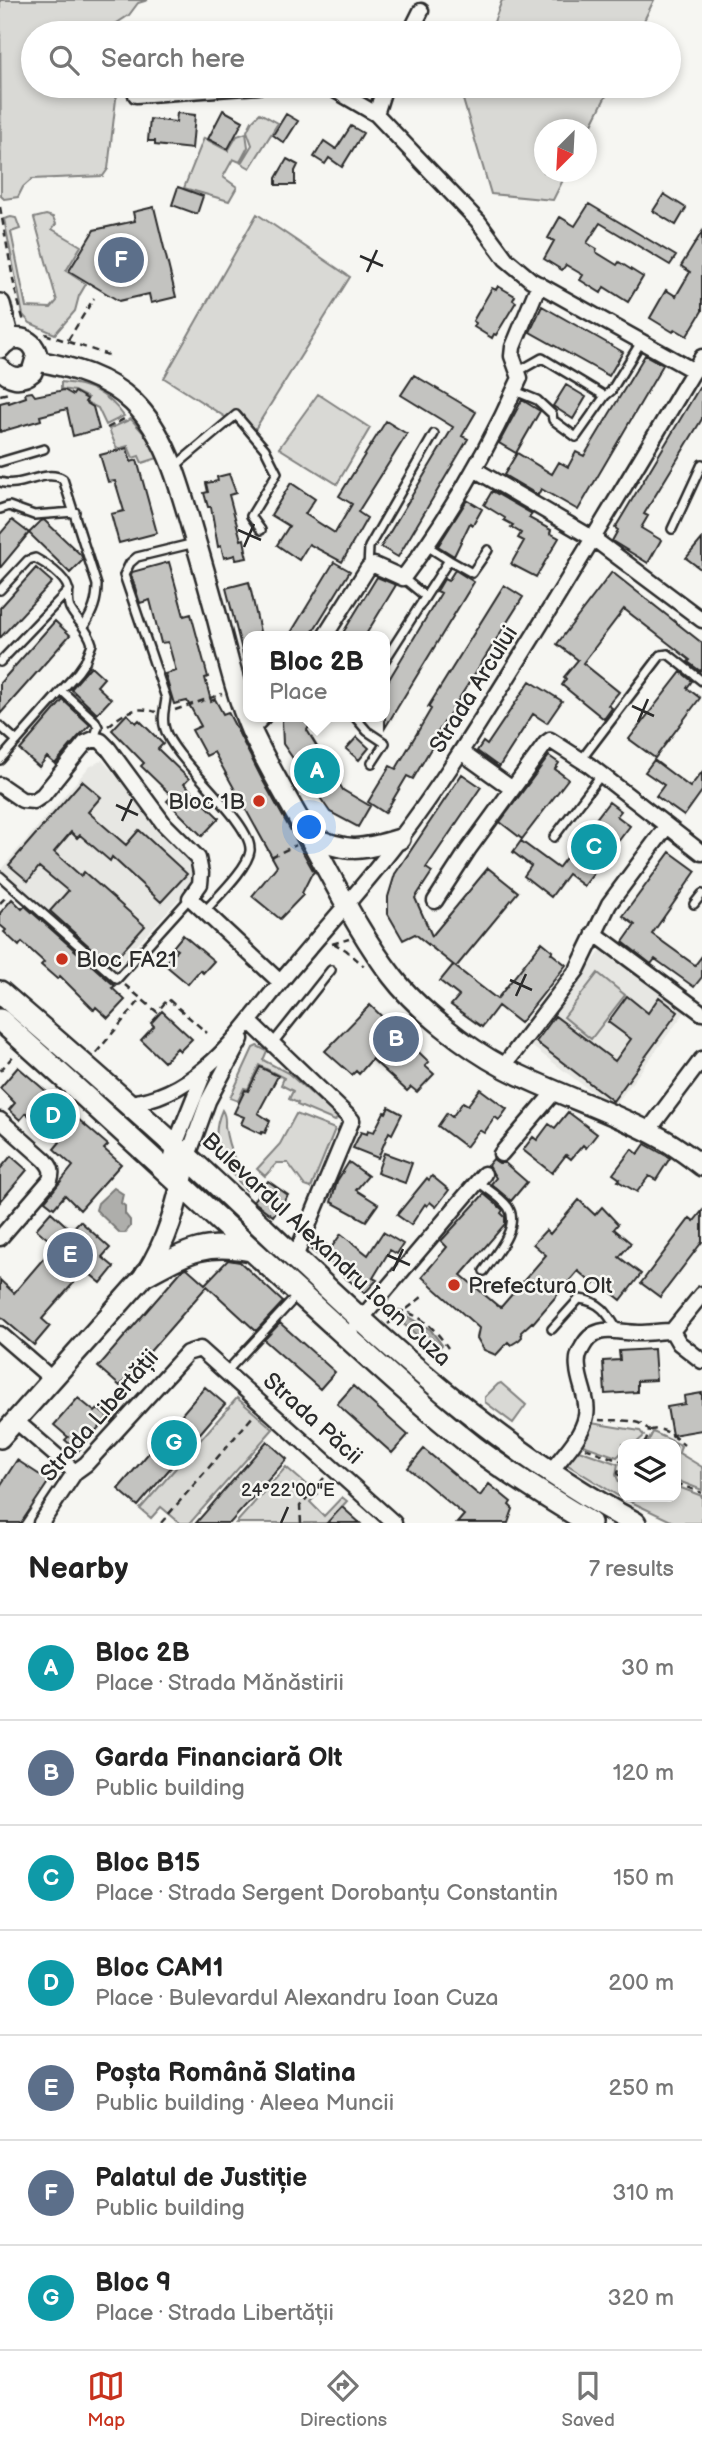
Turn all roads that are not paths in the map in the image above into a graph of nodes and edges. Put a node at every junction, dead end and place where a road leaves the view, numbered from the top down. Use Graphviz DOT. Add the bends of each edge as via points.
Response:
graph roads {
  1 [pos="421,11"];
  2 [pos="416,21"];
  3 [pos="349,98"];
  4 [pos="381,98"];
  5 [pos="376,114"];
  6 [pos="539,284"];
  7 [pos="0,303"];
  8 [pos="640,342"];
  9 [pos="5,344"];
  10 [pos="702,357"];
  11 [pos="37,361"];
  12 [pos="0,369"];
  13 [pos="519,371"];
  14 [pos="698,373"];
  15 [pos="514,391"];
  16 [pos="605,396"];
  17 [pos="435,434"];
  18 [pos="44,449"];
  19 [pos="0,462"];
  20 [pos="702,464"];
  21 [pos="173,468"];
  22 [pos="474,469"];
  23 [pos="0,482"];
  24 [pos="0,509"];
  25 [pos="75,512"];
  26 [pos="672,529"];
  27 [pos="261,530"];
  28 [pos="594,539"];
  29 [pos="196,543"];
  30 [pos="427,546"];
  31 [pos="488,550"];
  32 [pos="449,560"];
  33 [pos="368,568"];
  34 [pos="403,578"];
  35 [pos="0,590"];
  36 [pos="69,590"];
  37 [pos="425,596"];
  38 [pos="702,620"];
  39 [pos="84,626"];
  40 [pos="328,631"];
  41 [pos="390,652"];
  42 [pos="0,662"];
  43 [pos="702,681"];
  44 [pos="62,691"];
  45 [pos="243,702"];
  46 [pos="359,722"];
  47 [pos="257,723"];
  48 [pos="0,726"];
  49 [pos="94,739"];
  50 [pos="17,741"];
  51 [pos="461,752"];
  52 [pos="0,760"];
  53 [pos="581,760"];
  54 [pos="372,763"];
  55 [pos="601,775"];
  56 [pos="0,785"];
  57 [pos="511,788"];
  58 [pos="667,826"];
  59 [pos="554,837"];
  60 [pos="400,839"];
  61 [pos="302,840"];
  62 [pos="701,851"];
  63 [pos="0,876"];
  64 [pos="702,894"];
  65 [pos="190,898"];
  66 [pos="435,901"];
  67 [pos="694,904"];
  68 [pos="347,905"];
  69 [pos="205,911"];
  70 [pos="594,933"];
  71 [pos="331,970"];
  72 [pos="280,982"];
  73 [pos="0,992"];
  74 [pos="702,1013"];
  75 [pos="0,1020"];
  76 [pos="250,1022"];
  77 [pos="272,1044"];
  78 [pos="702,1059"];
  79 [pos="206,1067"];
  80 [pos="503,1067"];
  81 [pos="555,1091"];
  82 [pos="128,1103"];
  83 [pos="0,1120"];
  84 [pos="648,1131"];
  85 [pos="182,1151"];
  86 [pos="501,1154"];
  87 [pos="702,1166"];
  88 [pos="481,1178"];
  89 [pos="174,1180"];
  90 [pos="0,1238"];
  91 [pos="251,1250"];
  92 [pos="295,1257"];
  93 [pos="484,1271"];
  94 [pos="146,1274"];
  95 [pos="702,1294"];
  96 [pos="291,1302"];
  97 [pos="370,1315"];
  98 [pos="552,1329"];
  99 [pos="672,1331"];
  100 [pos="619,1332"];
  101 [pos="0,1334"];
  102 [pos="347,1336"];
  103 [pos="200,1349"];
  104 [pos="702,1361"];
  105 [pos="227,1371"];
  106 [pos="52,1379"];
  107 [pos="16,1421"];
  108 [pos="0,1438"];
  109 [pos="551,1471"];
  110 [pos="75,1472"];
  111 [pos="41,1523"];
  112 [pos="394,1523"];
  113 [pos="590,1523"];
  114 [pos="635,1523"];
  1 -- 2 [label="street"];
  3 -- 5 [label="street"];
  4 -- 5 [label="street"];
  5 -- 6 [label="street" via="478,221 506,259"];
  6 -- 8 [label="street"];
  6 -- 13 [label="street" via="513,347"];
  7 -- 9 [label="street"];
  8 -- 14 [label="street"];
  8 -- 16 [label="lane"];
  9 -- 11 [label="street" via="22,338 36,349"];
  10 -- 14 [label="street, Strada Arcului"];
  11 -- 12 [label="street" via="32,372 22,377 10,377"];
  11 -- 21 [label="street" via="96,377 134,402"];
  13 -- 15 [label="street"];
  13 -- 16 [label="lane" via="542,358"];
  14 -- 28 [label="street, Strada Arcului"];
  15 -- 16 [label="lane" via="537,400 552,414 552,420 576,437"];
  15 -- 22 [label="street"];
  17 -- 33 [label="lane" via="369,547"];
  18 -- 19 [label="lane"];
  20 -- 26 [label="lane"];
  21 -- 27 [label="lane" via="236,415 265,449 276,473 251,516"];
  21 -- 29 [label="street"];
  22 -- 28 [label="street"];
  22 -- 30 [label="street"];
  23 -- 25 [label="lane" via="16,484 58,476"];
  24 -- 25 [label="lane" via="9,506 34,515"];
  25 -- 39 [label="lane" via="97,585 93,613"];
  28 -- 38 [label="street"];
  28 -- 51 [label="street, Strada Arcului"];
  29 -- 45 [label="street" via="235,690"];
  29 -- 69 [label="lane" via="137,557 124,575 166,698 163,714 168,738 220,799 250,846 247,859"];
  30 -- 32 [label="lane"];
  30 -- 34 [label="street"];
  31 -- 32 [label="lane" via="472,573"];
  32 -- 37 [label="lane"];
  33 -- 34 [label="street" via="379,565"];
  33 -- 40 [label="street"];
  34 -- 37 [label="lane"];
  35 -- 36 [label="lane" via="35,558"];
  36 -- 39 [label="lane" via="68,604"];
  36 -- 42 [label="lane"];
  37 -- 41 [label="lane"];
  39 -- 44 [label="lane" via="90,636 90,651"];
  43 -- 53 [label="lane" via="667,654 661,655"];
  44 -- 49 [label="lane" via="95,721"];
  44 -- 50 [label="lane"];
  46 -- 54 [label="lane" via="385,743"];
  47 -- 61 [label="street"];
  48 -- 50 [label="lane"];
  49 -- 56 [label="street" via="85,743 34,801 22,800"];
  49 -- 65 [label="street" via="108,748 164,824 198,858 200,884"];
  50 -- 52 [label="lane"];
  51 -- 57 [label="street"];
  51 -- 60 [label="street, Strada Arcului"];
  53 -- 55 [label="street"];
  53 -- 57 [label="street" via="550,740"];
  55 -- 58 [label="street"];
  55 -- 59 [label="lane"];
  57 -- 66 [label="street"];
  58 -- 62 [label="street"];
  58 -- 70 [label="street" via="609,904"];
  60 -- 61 [label="street" via="350,850"];
  60 -- 68 [label="street, Strada Arcului"];
  61 -- 68 [label="street"];
  63 -- 65 [label="lane" via="117,979"];
  64 -- 67 [label="lane"];
  65 -- 69 [label="street"];
  68 -- 72 [label="street, Strada Arcului"];
  68 -- 80 [label="street" via="393,977 412,998 470,1047"];
  69 -- 72 [label="street"];
  70 -- 74 [label="street"];
  70 -- 80 [label="street" via="577,970"];
  71 -- 77 [label="lane"];
  72 -- 76 [label="street, Strada Arcului"];
  73 -- 82 [label="main road, Bulevardul Alexandru Ioan Cuza"];
  75 -- 89 [label="main road"];
  76 -- 77 [label="street"];
  76 -- 79 [label="street, Strada Arcului"];
  76 -- 85 [label="street, Strada Arcului"];
  77 -- 92 [label="street" via="352,1120"];
  78 -- 84 [label="street"];
  79 -- 82 [label="street, Strada Arcului" via="180,1087 144,1102"];
  79 -- 85 [label="street, Strada Arcului"];
  80 -- 81 [label="street"];
  81 -- 84 [label="street"];
  81 -- 86 [label="street"];
  82 -- 85 [label="main road, Bulevardul Alexandru Ioan Cuza"];
  83 -- 90 [label="street" via="51,1166 52,1173"];
  84 -- 87 [label="street"];
  85 -- 89 [label="street"];
  85 -- 92 [label="main road, Bulevardul Alexandru Ioan Cuza"];
  88 -- 93 [label="lane" via="509,1208 512,1221"];
  88 -- 97 [label="street"];
  89 -- 91 [label="main road"];
  89 -- 94 [label="street" via="172,1223"];
  91 -- 94 [label="main road" via="226,1245 196,1249"];
  91 -- 102 [label="main road"];
  92 -- 97 [label="main road, Bulevardul Alexandru Ioan Cuza"];
  94 -- 106 [label="street"];
  95 -- 99 [label="street"];
  96 -- 105 [label="lane"];
  97 -- 102 [label="street"];
  97 -- 109 [label="main road, Bulevardul Alexandru Ioan Cuza" via="424,1375"];
  98 -- 100 [label="lane" via="579,1299 605,1309"];
  99 -- 100 [label="street"];
  99 -- 104 [label="street" via="679,1343"];
  100 -- 109 [label="street" via="594,1332 578,1355 585,1419"];
  101 -- 106 [label="street"];
  102 -- 113 [label="main road" via="475,1447"];
  103 -- 105 [label="street, Strada Păcii"];
  103 -- 110 [label="street, Strada Libertății" via="187,1353"];
  105 -- 112 [label="street, Strada Păcii"];
  106 -- 107 [label="street"];
  107 -- 108 [label="street"];
  107 -- 110 [label="street"];
  109 -- 114 [label="main road, Bulevardul Alexandru Ioan Cuza"];
  110 -- 111 [label="street, Strada Libertății"];
}
